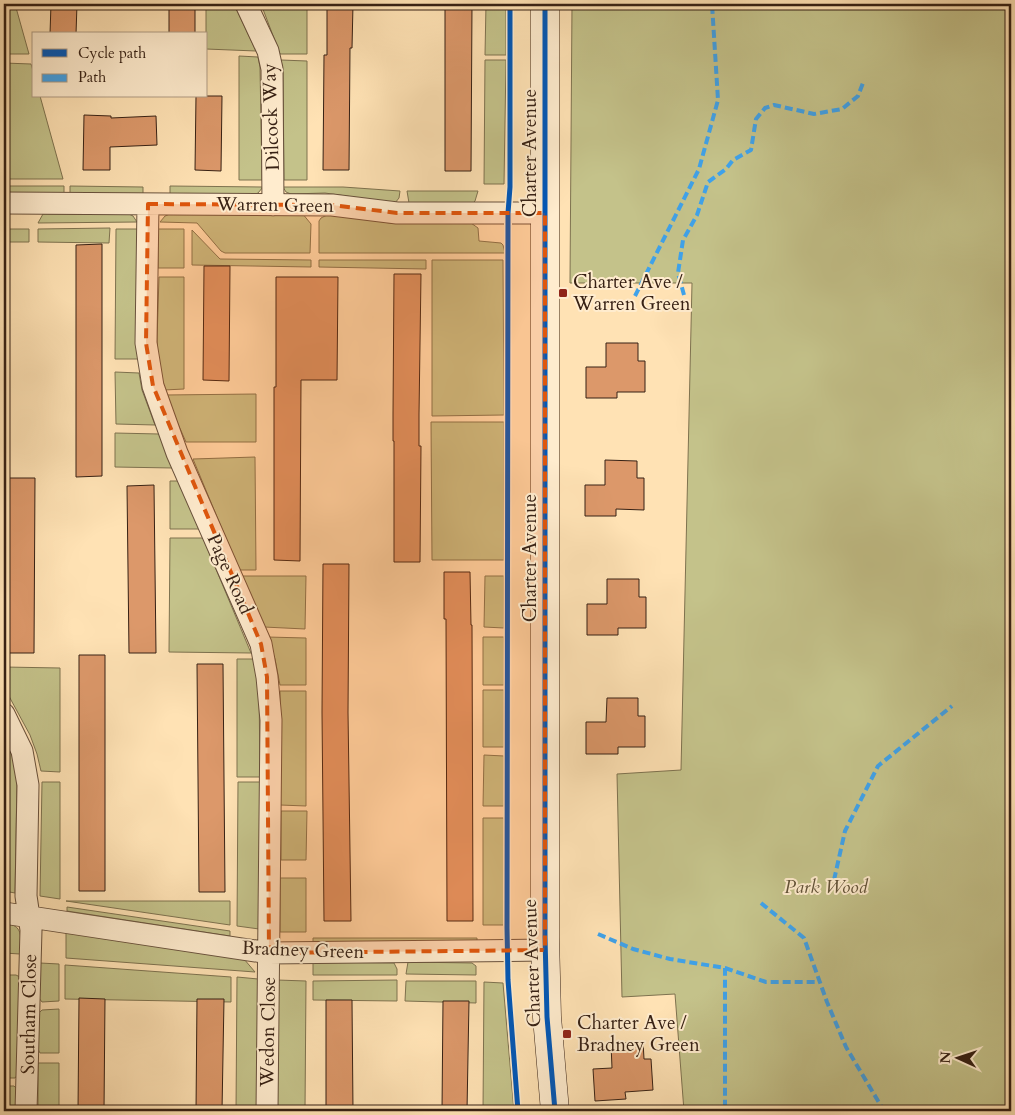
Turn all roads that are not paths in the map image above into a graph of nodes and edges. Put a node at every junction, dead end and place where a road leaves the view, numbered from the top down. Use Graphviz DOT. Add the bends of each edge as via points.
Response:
graph roads {
  1 [pos="246,4"];
  2 [pos="545,4"];
  3 [pos="4,203"];
  4 [pos="148,204"];
  5 [pos="273,205"];
  6 [pos="546,213"];
  7 [pos="4,714"];
  8 [pos="4,913"];
  9 [pos="30,917"];
  10 [pos="545,950"];
  11 [pos="269,953"];
  12 [pos="26,1111"];
  13 [pos="267,1111"];
  14 [pos="555,1111"];
  1 -- 5 [label="street, Dilcock Way" via="268,51 272,69"];
  2 -- 6 [label="street, Charter Avenue"];
  3 -- 4 [label="street, Warren Green"];
  4 -- 5 [label="street, Warren Green"];
  4 -- 11 [label="street, Page Road" via="146,343 153,386 178,453 261,644 267,677 271,720"];
  5 -- 6 [label="street, Warren Green" via="332,205 397,213"];
  6 -- 10 [label="street, Charter Avenue"];
  7 -- 9 [label="street, Southam Close" via="22,751 27,773 26,896"];
  8 -- 9 [label="street, Bradney Green"];
  9 -- 11 [label="street, Bradney Green"];
  9 -- 12 [label="street, Southam Close"];
  10 -- 11 [label="street, Bradney Green"];
  10 -- 14 [label="street, Charter Avenue"];
  11 -- 13 [label="street, Wedon Close"];
}
